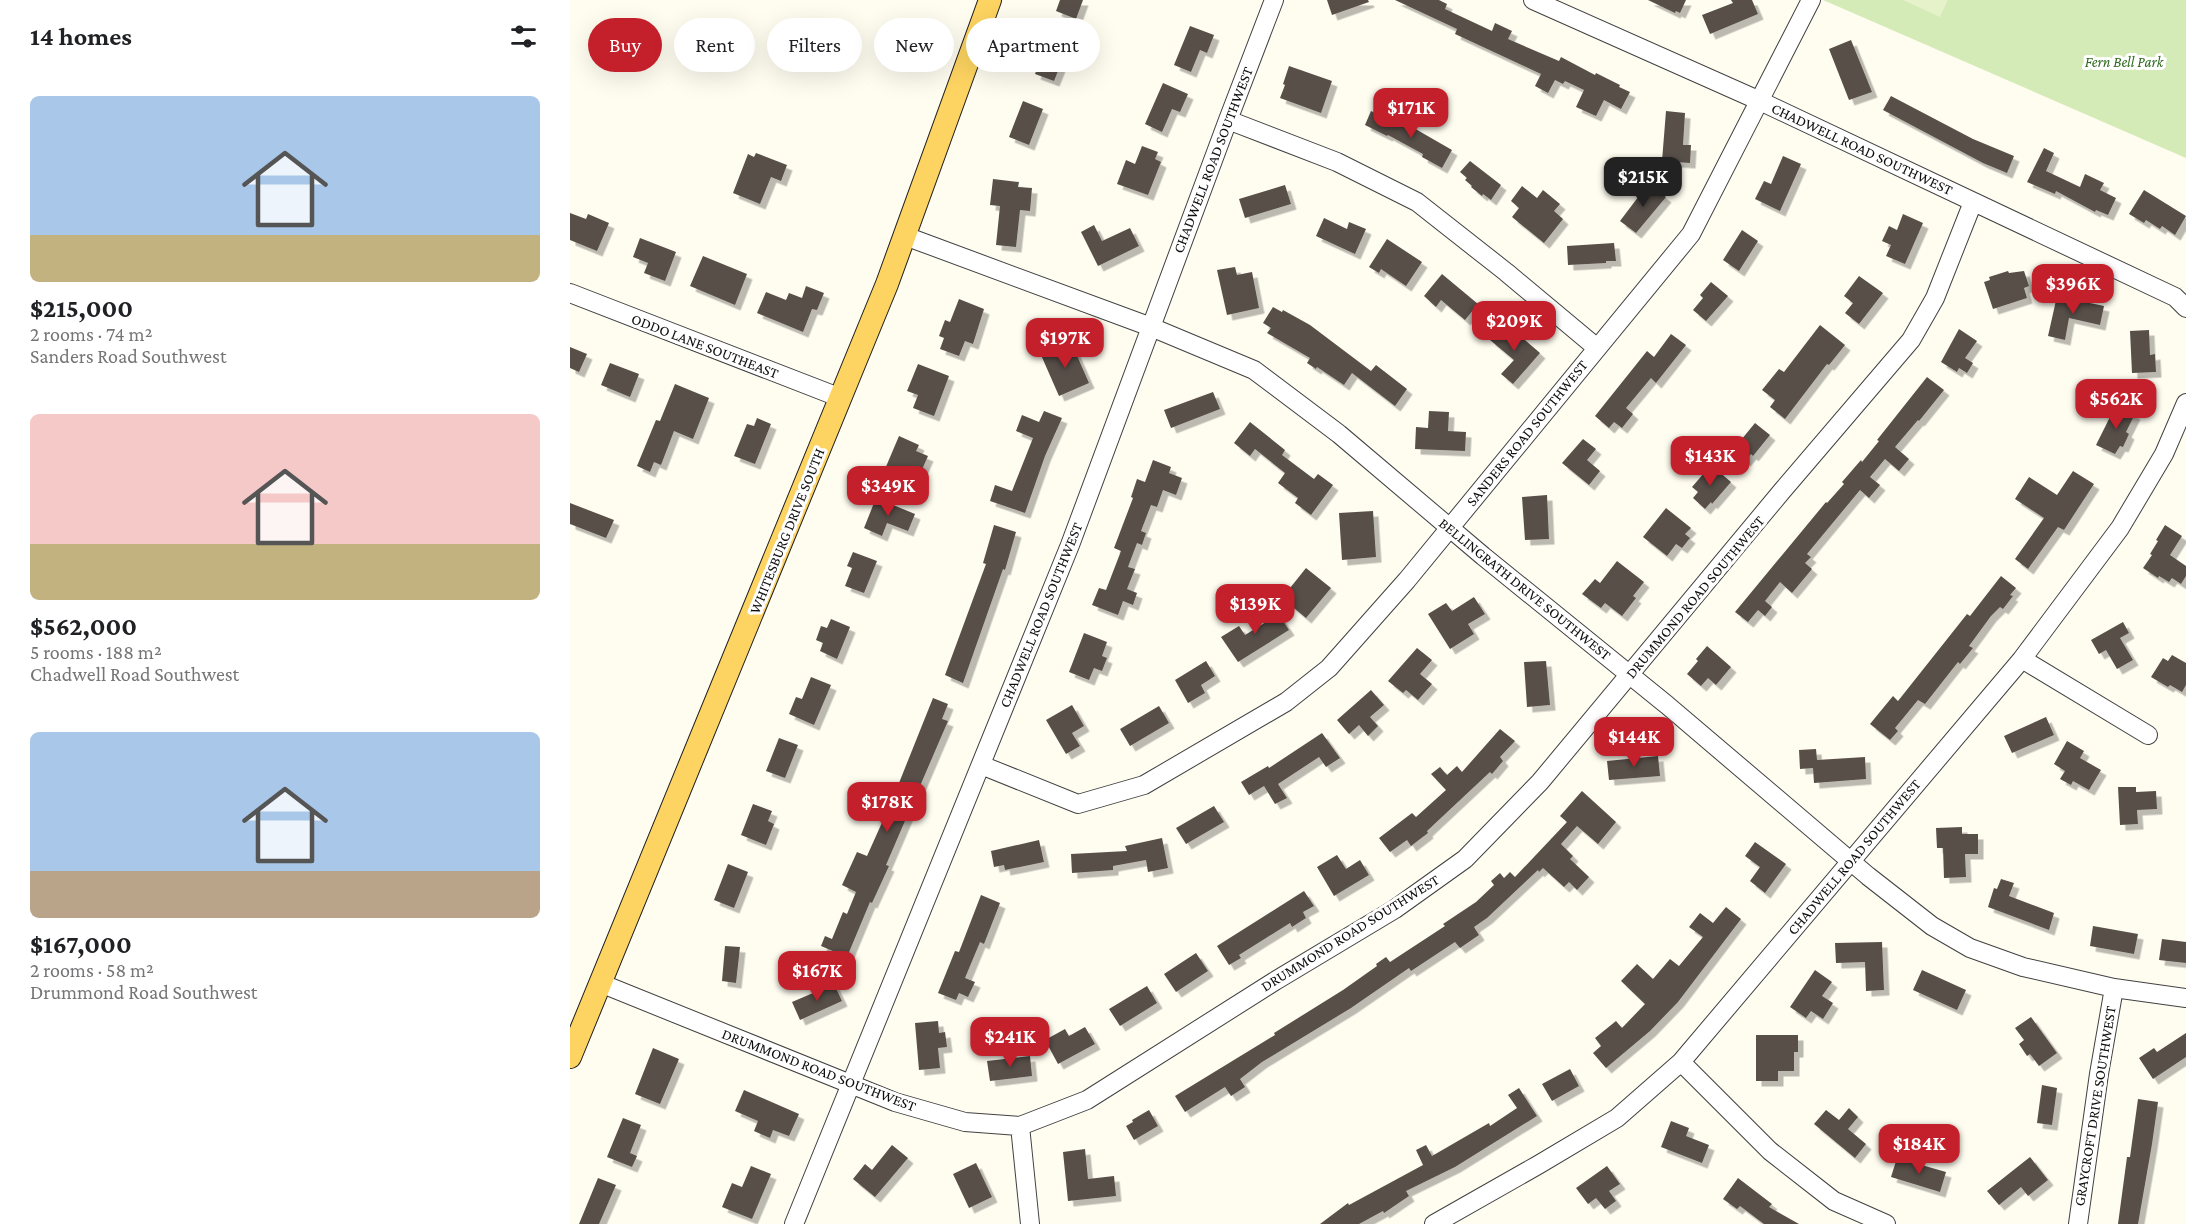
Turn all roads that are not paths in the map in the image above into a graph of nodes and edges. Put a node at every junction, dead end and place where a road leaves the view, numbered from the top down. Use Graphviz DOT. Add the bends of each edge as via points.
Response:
graph roads {
  1 [pos="990,0"];
  2 [pos="1274,0"];
  3 [pos="1533,0"];
  4 [pos="1811,0"];
  5 [pos="1760,101"];
  6 [pos="1228,120"];
  7 [pos="1973,202"];
  8 [pos="905,236"];
  9 [pos="570,293"];
  10 [pos="2186,308"];
  11 [pos="1151,327"];
  12 [pos="1597,348"];
  13 [pos="841,398"];
  14 [pos="2186,403"];
  15 [pos="1450,528"];
  16 [pos="2022,659"];
  17 [pos="1630,675"];
  18 [pos="2148,735"];
  19 [pos="981,765"];
  20 [pos="1851,860"];
  21 [pos="600,983"];
  22 [pos="2114,988"];
  23 [pos="2186,998"];
  24 [pos="570,1057"];
  25 [pos="1681,1062"];
  26 [pos="852,1084"];
  27 [pos="1020,1126"];
  28 [pos="794,1224"];
  29 [pos="1030,1224"];
  30 [pos="1434,1224"];
  31 [pos="1886,1224"];
  32 [pos="2078,1224"];
  1 -- 8 [label="main road, WHITESBURG DRIVE SOUTH"];
  2 -- 6 [label="street, CHADWELL ROAD SOUTHWEST"];
  3 -- 5 [label="street, CHADWELL ROAD SOUTHWEST"];
  4 -- 5 [label="street, SANDERS ROAD SOUTHWEST"];
  5 -- 7 [label="street, CHADWELL ROAD SOUTHWEST"];
  5 -- 12 [label="street, SANDERS ROAD SOUTHWEST" via="1691,234"];
  6 -- 11 [label="street, CHADWELL ROAD SOUTHWEST"];
  6 -- 12 [label="street" via="1337,162 1417,202"];
  7 -- 10 [label="street, CHADWELL ROAD SOUTHWEST" via="2175,297"];
  7 -- 17 [label="street, DRUMMOND ROAD SOUTHWEST" via="1935,298 1911,340"];
  8 -- 11 [label="street, BELLINGRATH DRIVE SOUTHWEST"];
  8 -- 13 [label="main road, WHITESBURG DRIVE SOUTH"];
  9 -- 13 [label="street, ODDO LANE SOUTHEAST"];
  11 -- 15 [label="street, BELLINGRATH DRIVE SOUTHWEST" via="1254,370 1339,434"];
  11 -- 19 [label="street, CHADWELL ROAD SOUTHWEST" via="1070,545"];
  12 -- 15 [label="street, SANDERS ROAD SOUTHWEST"];
  13 -- 21 [label="main road, WHITESBURG DRIVE SOUTH"];
  14 -- 16 [label="street, CHADWELL ROAD SOUTHWEST" via="2164,454 2120,528"];
  15 -- 17 [label="street, BELLINGRATH DRIVE SOUTHWEST"];
  15 -- 19 [label="street, SANDERS ROAD SOUTHWEST" via="1329,668 1286,702 1144,785 1078,804"];
  16 -- 18 [label="street"];
  16 -- 20 [label="street, CHADWELL ROAD SOUTHWEST"];
  17 -- 20 [label="street, BELLINGRATH DRIVE SOUTHWEST"];
  17 -- 27 [label="street, DRUMMOND ROAD SOUTHWEST" via="1540,782 1465,859 1395,909 1087,1100"];
  19 -- 26 [label="street, CHADWELL ROAD SOUTHWEST"];
  20 -- 22 [label="street, BELLINGRATH DRIVE SOUTHWEST" via="1932,926 1970,948 2023,967"];
  20 -- 25 [label="street, CHADWELL ROAD SOUTHWEST"];
  21 -- 24 [label="main road, WHITESBURG DRIVE SOUTH"];
  21 -- 26 [label="street, DRUMMOND ROAD SOUTHWEST"];
  22 -- 23 [label="street, BELLINGRATH DRIVE SOUTHWEST"];
  22 -- 32 [label="street, GRAYCROFT DRIVE SOUTHWEST"];
  25 -- 30 [label="street, CHADWELL ROAD SOUTHWEST" via="1617,1118"];
  25 -- 31 [label="street" via="1770,1151 1815,1187 1834,1201"];
  26 -- 27 [label="street, DRUMMOND ROAD SOUTHWEST" via="895,1102 965,1122"];
  26 -- 28 [label="street, CHADWELL ROAD SOUTHWEST"];
  27 -- 29 [label="street"];
}
